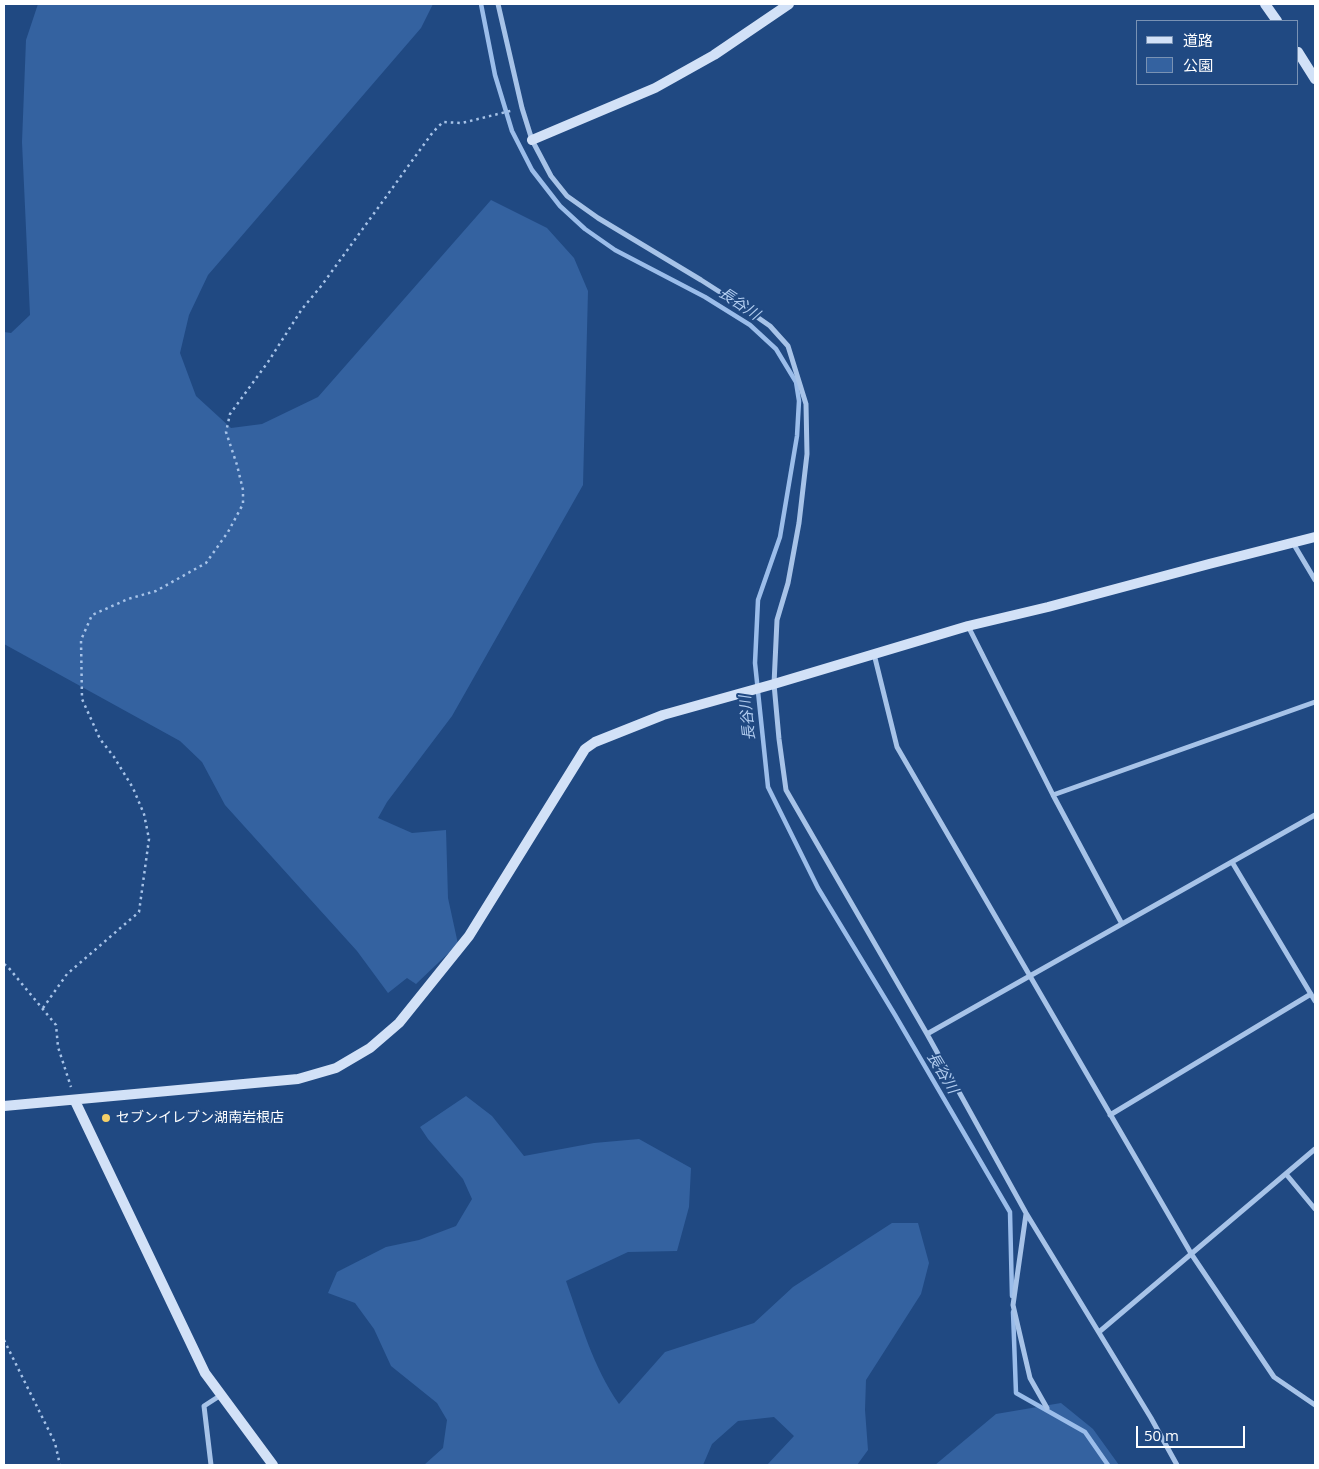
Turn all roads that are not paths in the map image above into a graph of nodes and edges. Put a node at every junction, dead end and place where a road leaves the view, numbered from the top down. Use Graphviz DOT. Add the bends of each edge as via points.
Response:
graph roads {
  1 [pos="498,4"];
  2 [pos="788,4"];
  3 [pos="1265,4"];
  4 [pos="1276,20"];
  5 [pos="1299,54"];
  6 [pos="1315,79"];
  7 [pos="532,140"];
  8 [pos="1315,537"];
  9 [pos="1293,543"];
  10 [pos="1315,580"];
  11 [pos="968,626"];
  12 [pos="874,654"];
  13 [pos="774,684"];
  14 [pos="1315,702"];
  15 [pos="1053,795"];
  16 [pos="1315,815"];
  17 [pos="1232,862"];
  18 [pos="1122,924"];
  19 [pos="1029,977"];
  20 [pos="1311,994"];
  21 [pos="1315,1001"];
  22 [pos="927,1034"];
  23 [pos="75,1101"];
  24 [pos="4,1106"];
  25 [pos="1110,1116"];
  26 [pos="1315,1149"];
  27 [pos="1286,1174"];
  28 [pos="1315,1209"];
  29 [pos="1026,1213"];
  30 [pos="1192,1255"];
  31 [pos="1099,1332"];
  32 [pos="221,1395"];
  33 [pos="1315,1405"];
  34 [pos="1047,1408"];
  35 [pos="211,1465"];
  36 [pos="273,1465"];
  37 [pos="1177,1465"];
  1 -- 7 [label="street"];
  2 -- 7 [label="street" via="714,55 655,88"];
  3 -- 4 [label="street"];
  5 -- 6 [label="street"];
  7 -- 13 [label="street" via="541,160 567,196 770,326 788,346 806,404 807,454 799,523 788,583 777,620"];
  8 -- 9 [label="street"];
  9 -- 10 [label="street"];
  9 -- 11 [label="street"];
  11 -- 12 [label="street"];
  11 -- 15 [label="street"];
  12 -- 13 [label="street"];
  12 -- 19 [label="street" via="897,748"];
  13 -- 22 [label="street" via="786,790"];
  13 -- 23 [label="street" via="663,715 585,749 469,936 398,1023 370,1048 336,1068 298,1079"];
  14 -- 15 [label="street"];
  15 -- 18 [label="street"];
  16 -- 17 [label="street"];
  17 -- 18 [label="street"];
  17 -- 20 [label="street"];
  18 -- 19 [label="street"];
  19 -- 22 [label="street"];
  19 -- 25 [label="street"];
  20 -- 21 [label="street"];
  20 -- 25 [label="street"];
  22 -- 29 [label="street"];
  23 -- 24 [label="street"];
  23 -- 32 [label="street" via="205,1373"];
  25 -- 30 [label="street"];
  26 -- 27 [label="street"];
  27 -- 28 [label="street"];
  27 -- 30 [label="street"];
  29 -- 31 [label="street"];
  29 -- 34 [label="street" via="1013,1305 1030,1378"];
  30 -- 31 [label="street"];
  30 -- 33 [label="street" via="1274,1377"];
  31 -- 37 [label="street"];
  32 -- 35 [label="street" via="204,1406"];
  32 -- 36 [label="street"];
}
